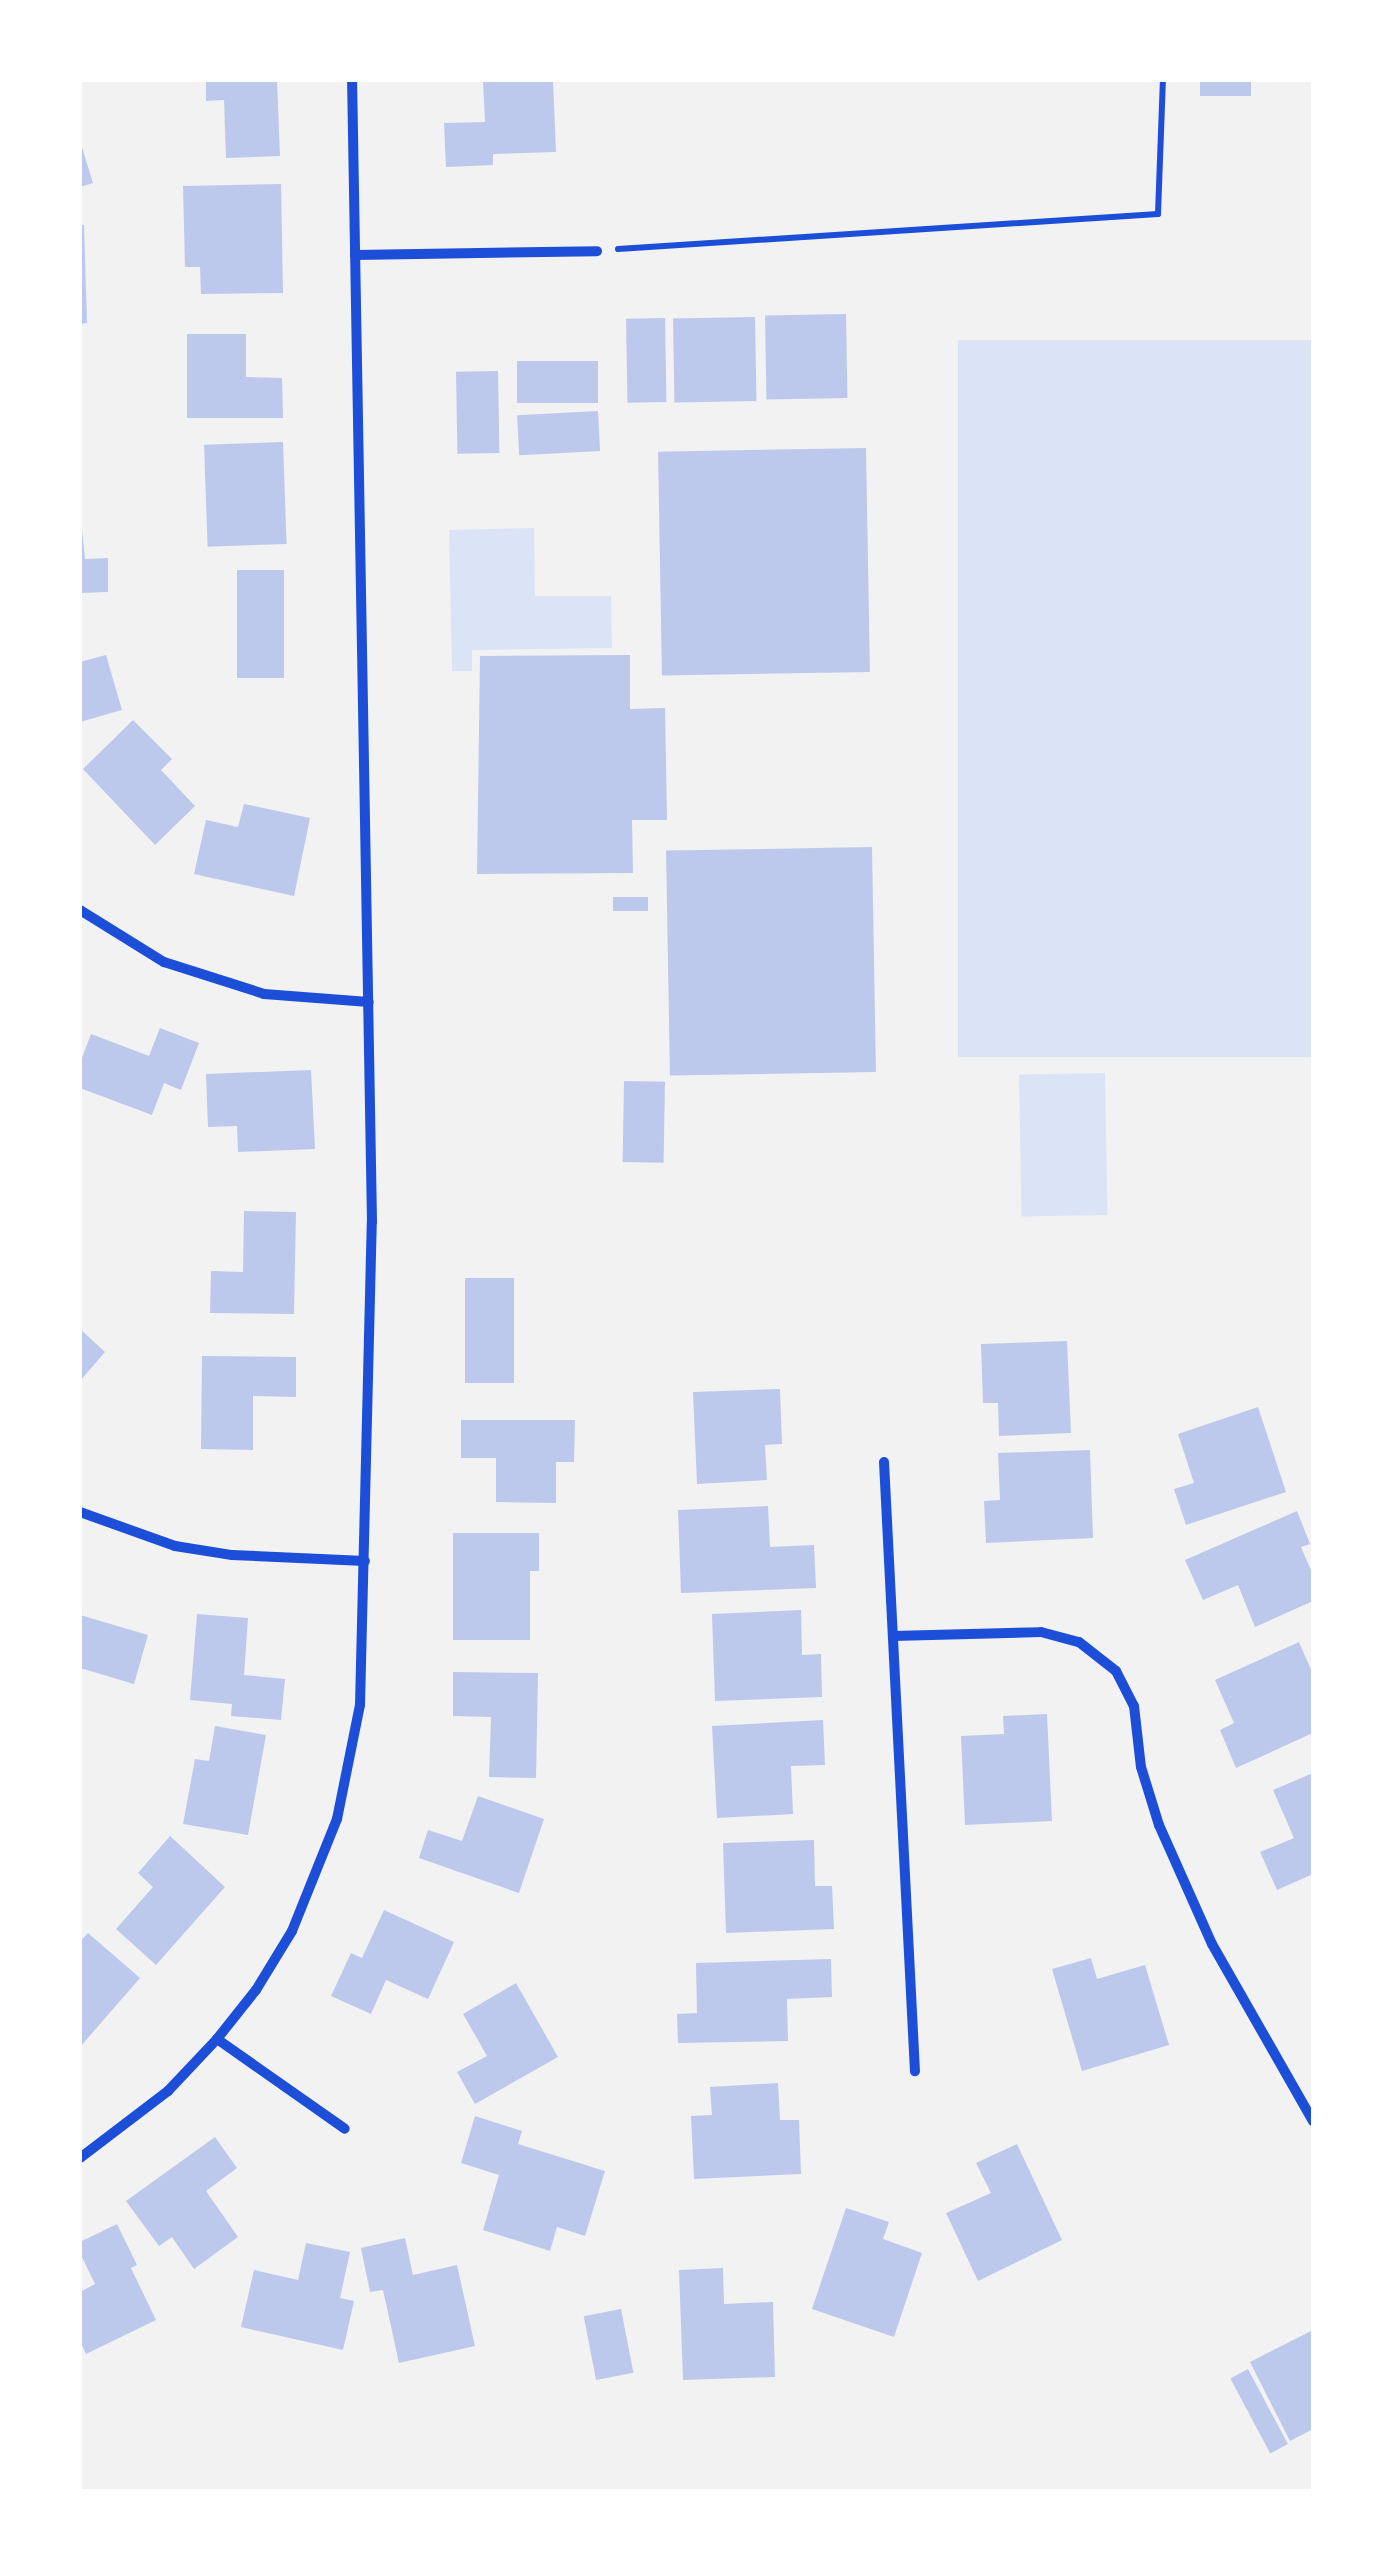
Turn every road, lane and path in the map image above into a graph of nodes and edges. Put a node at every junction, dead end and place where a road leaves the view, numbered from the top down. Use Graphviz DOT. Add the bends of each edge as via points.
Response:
graph roads {
  1 [pos="352,80"];
  2 [pos="1163,80"];
  3 [pos="597,251"];
  4 [pos="355,255"];
  5 [pos="80,910"];
  6 [pos="369,1002"];
  7 [pos="884,1462"];
  8 [pos="80,1512"];
  9 [pos="364,1560"];
  10 [pos="893,1636"];
  11 [pos="218,2039"];
  12 [pos="915,2071"];
  13 [pos="1313,2122"];
  14 [pos="345,2128"];
  15 [pos="80,2158"];
  1 -- 4 [label="street"];
  2 -- 3 [label="path" via="1158,214"];
  3 -- 4 [label="street"];
  4 -- 6 [label="street"];
  5 -- 6 [label="street" via="164,962 264,994"];
  6 -- 9 [label="street"];
  7 -- 10 [label="street"];
  8 -- 9 [label="street" via="175,1546"];
  9 -- 11 [label="street" via="360,1706 337,1819 292,1931"];
  10 -- 12 [label="street"];
  10 -- 13 [label="street" via="1041,1632 1078,1642 1116,1671 1134,1706 1140,1766 1158,1825 1212,1944"];
  11 -- 14 [label="street"];
  11 -- 15 [label="street" via="168,2091"];
}
